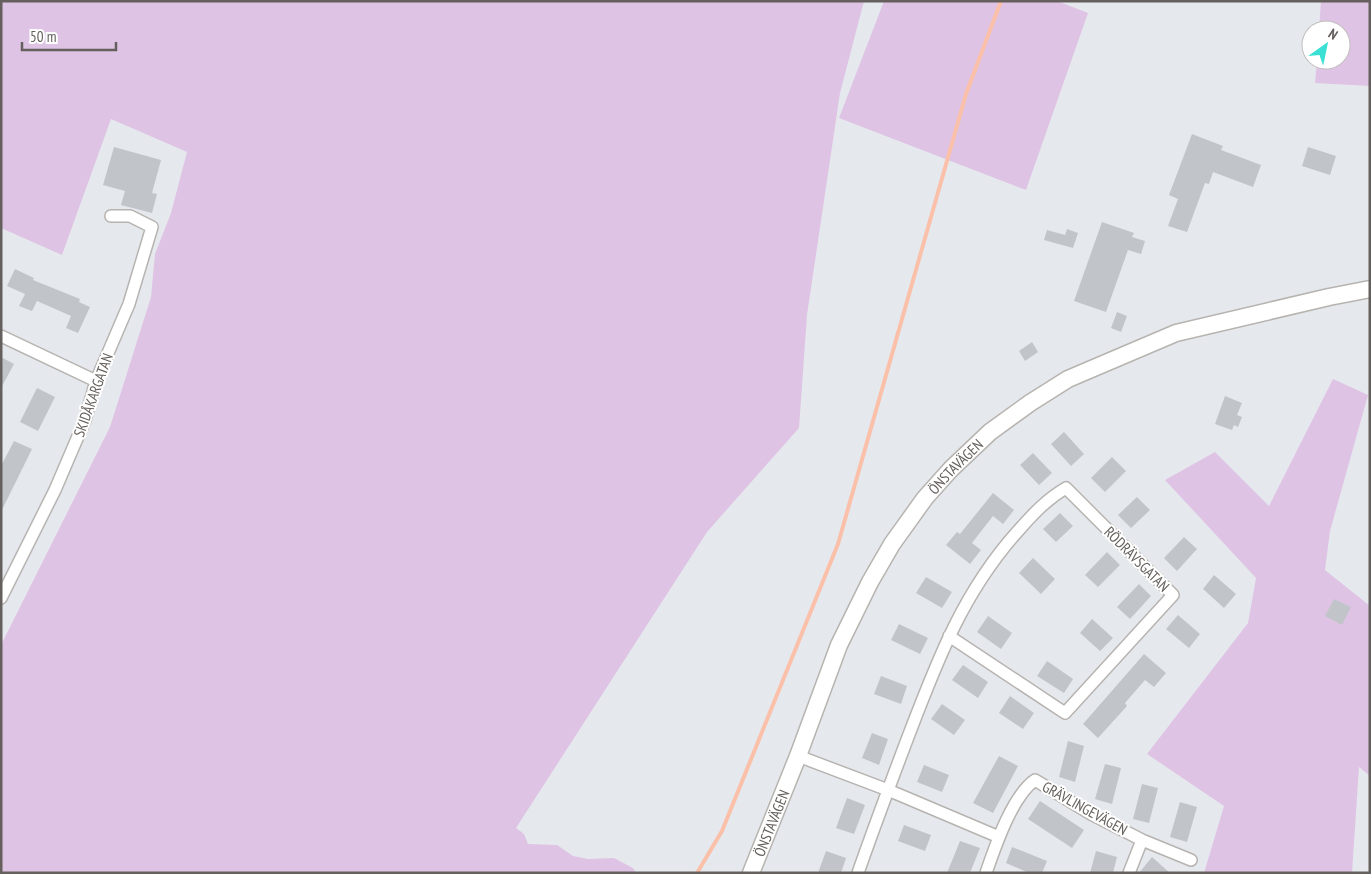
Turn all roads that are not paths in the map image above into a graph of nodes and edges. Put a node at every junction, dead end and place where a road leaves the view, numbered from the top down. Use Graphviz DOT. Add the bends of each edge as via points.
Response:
graph roads {
  1 [pos="111,216"];
  2 [pos="1370,289"];
  3 [pos="1,336"];
  4 [pos="96,381"];
  5 [pos="1,598"];
  6 [pos="949,636"];
  7 [pos="798,756"];
  8 [pos="888,790"];
  9 [pos="999,837"];
  10 [pos="1142,840"];
  11 [pos="1191,860"];
  12 [pos="751,873"];
  13 [pos="858,873"];
  14 [pos="986,873"];
  15 [pos="1129,873"];
  1 -- 4 [label="street, SKIDÅKARGATAN" via="130,216 152,228 129,304"];
  2 -- 7 [label="street, ÖNSTAVÄGEN" via="1176,334 1068,380 990,432 925,498 892,544 839,645"];
  3 -- 4 [label="street"];
  4 -- 5 [label="street, SKIDÅKARGATAN" via="85,420 55,490"];
  6 -- 6 [label="street, RÖDRÄVSGATAN" via="959,614 1000,550 1051,497 1066,488 1173,595 1065,713"];
  6 -- 8 [label="street, RÖDRÄVSGATAN"];
  7 -- 8 [label="street"];
  7 -- 12 [label="street, ÖNSTAVÄGEN"];
  8 -- 9 [label="street"];
  8 -- 13 [label="street, RÖDRÄVSGATAN"];
  9 -- 10 [label="street, GRÄVLINGEVÄGEN" via="1028,785 1035,780"];
  9 -- 14 [label="street, GRÄVLINGEVÄGEN"];
  10 -- 11 [label="street, GRÄVLINGEVÄGEN"];
  10 -- 15 [label="street, GRÄVLINGEVÄGEN"];
}
